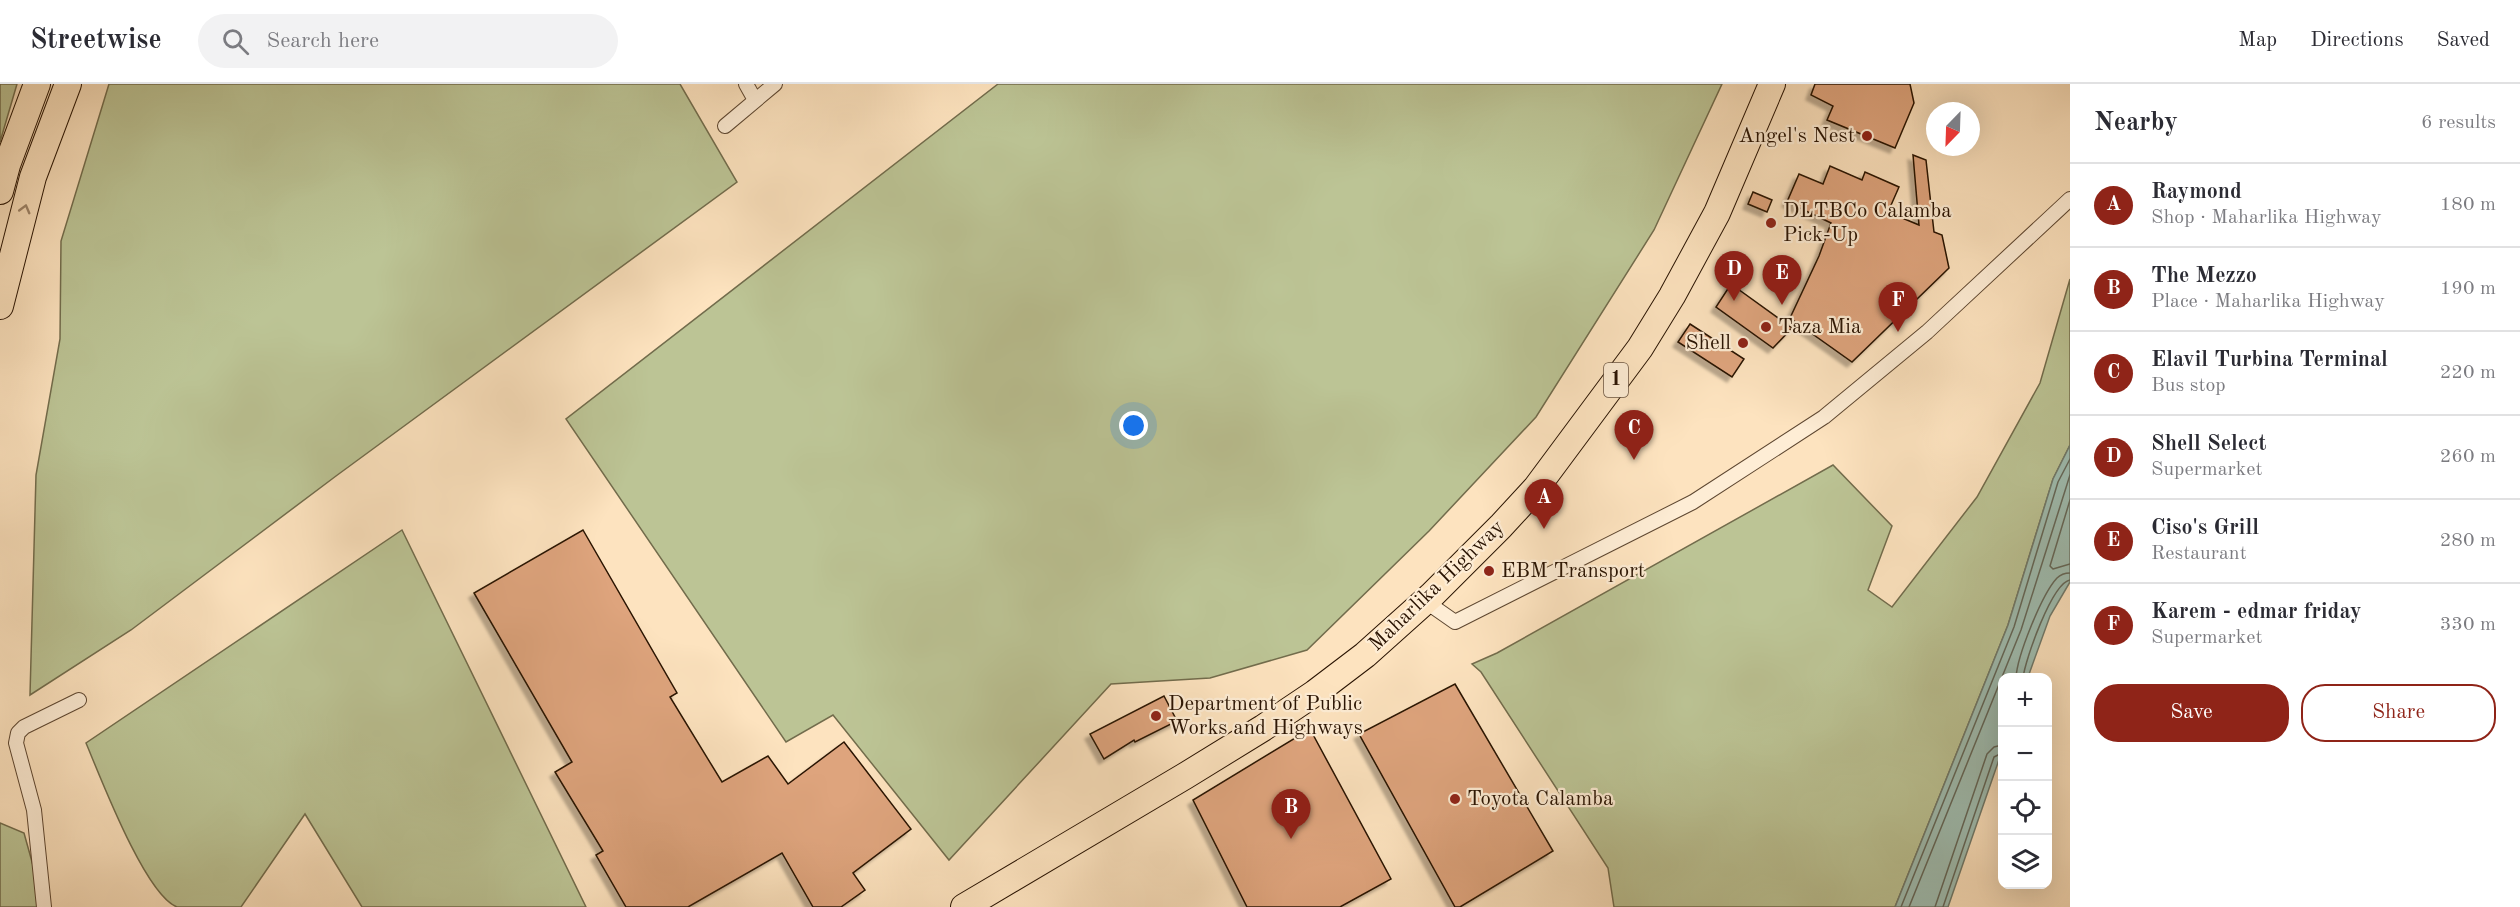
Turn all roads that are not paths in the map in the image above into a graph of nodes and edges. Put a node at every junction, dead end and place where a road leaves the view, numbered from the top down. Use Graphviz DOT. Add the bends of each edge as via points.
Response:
graph roads {
  1 [pos="38,84"];
  2 [pos="68,84"];
  3 [pos="746,84"];
  4 [pos="775,84"];
  5 [pos="1772,84"];
  6 [pos="755,100"];
  7 [pos="725,126"];
  8 [pos="0,191"];
  9 [pos="2070,199"];
  10 [pos="0,306"];
  11 [pos="1425,601"];
  12 [pos="79,700"];
  13 [pos="44,907"];
  14 [pos="964,907"];
  1 -- 8 [label="highway"];
  10 -- 2 [label="highway, one-way" via="33,177"];
  3 -- 6 [label="street"];
  4 -- 6 [label="street"];
  5 -- 11 [label="highway, Maharlika Highway / 1" via="1717,213 1640,348 1536,488"];
  6 -- 7 [label="street"];
  9 -- 11 [label="street" via="1927,332 1824,417 1693,502 1455,622"];
  11 -- 14 [label="highway, Maharlika Highway / 1" via="1365,655 1263,728"];
  12 -- 13 [label="street" via="24,727 16,743 34,810"];
}
